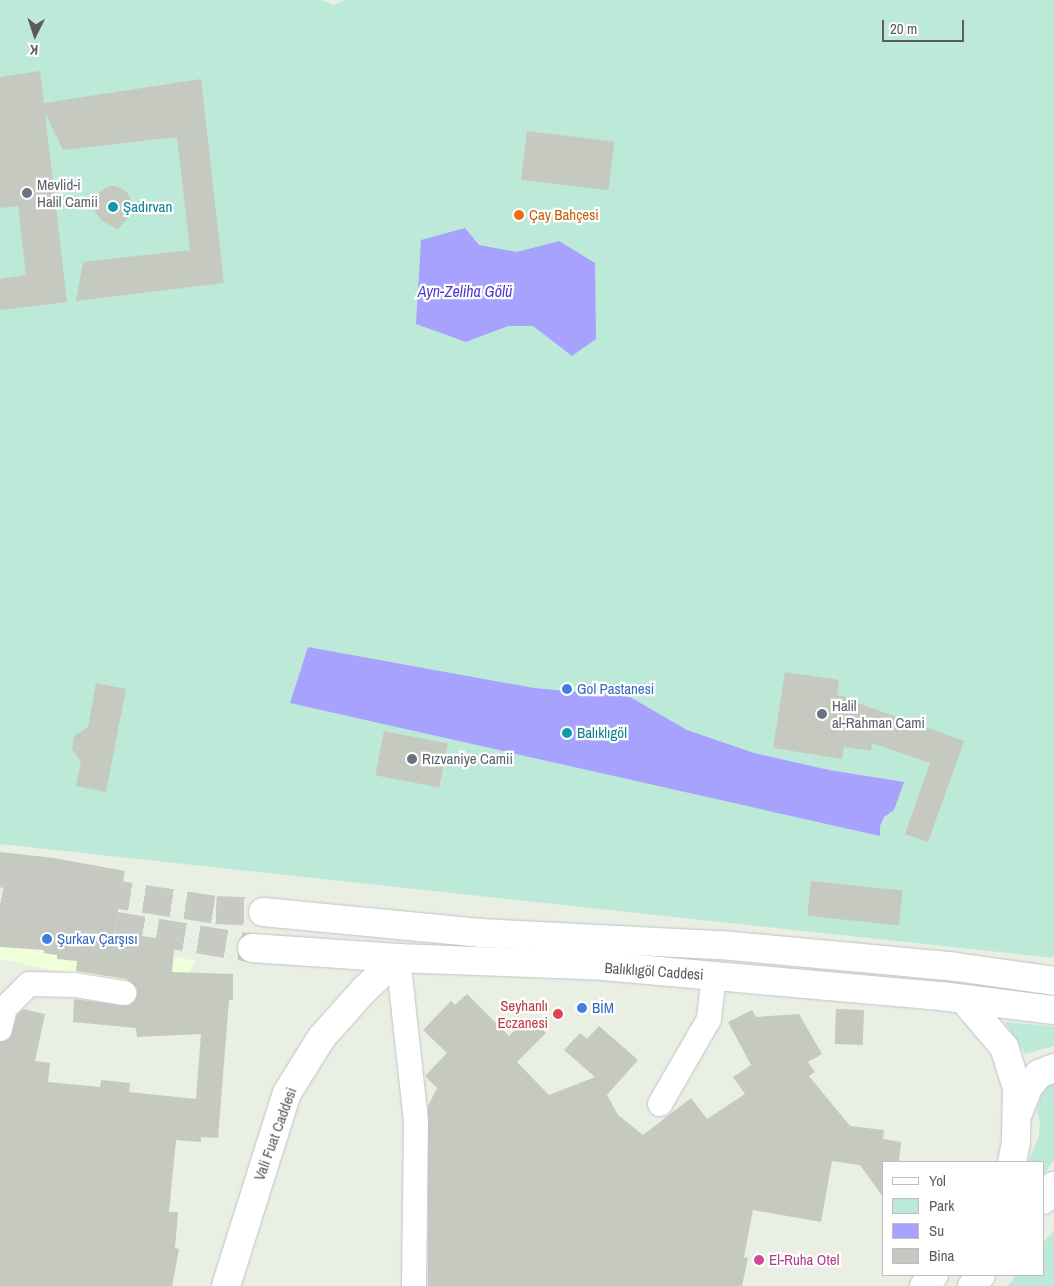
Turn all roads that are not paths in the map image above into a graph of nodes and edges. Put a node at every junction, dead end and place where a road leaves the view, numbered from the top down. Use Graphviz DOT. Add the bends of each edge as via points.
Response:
graph roads {
  1 [pos="263,912"];
  2 [pos="252,948"];
  3 [pos="398,958"];
  4 [pos="714,975"];
  5 [pos="1054,981"];
  6 [pos="124,993"];
  7 [pos="964,1000"];
  8 [pos="1054,1010"];
  9 [pos="0,1029"];
  10 [pos="1054,1068"];
  11 [pos="660,1104"];
  12 [pos="1016,1118"];
  13 [pos="1012,1161"];
  14 [pos="1054,1186"];
  15 [pos="1044,1199"];
  16 [pos="933,1276"];
  17 [pos="980,1276"];
  18 [pos="226,1286"];
  19 [pos="414,1286"];
  20 [pos="924,1286"];
  21 [pos="972,1286"];
  1 -- 5 [label="main road, Balıklıgöl Caddesi" via="480,934 721,945 956,967"];
  2 -- 3 [label="main road, Balıklıgöl Caddesi"];
  3 -- 4 [label="main road, Balıklıgöl Caddesi" via="603,966"];
  3 -- 18 [label="main road, Vali Fuat Caddesi" via="322,1037 287,1093"];
  3 -- 19 [label="street" via="416,1122"];
  4 -- 7 [label="main road, Balıklıgöl Caddesi"];
  4 -- 11 [label="street" via="709,1019"];
  6 -- 9 [label="street" via="75,985 29,984 5,1008"];
  7 -- 8 [label="main road, Balıklıgöl Caddesi"];
  7 -- 12 [label="main road" via="1004,1047 1017,1088"];
  10 -- 12 [label="main road" via="1039,1074 1029,1086"];
  12 -- 13 [label="main road"];
  14 -- 15 [label="main road"];
  16 -- 20 [label="main road"];
  17 -- 21 [label="main road"];
}
